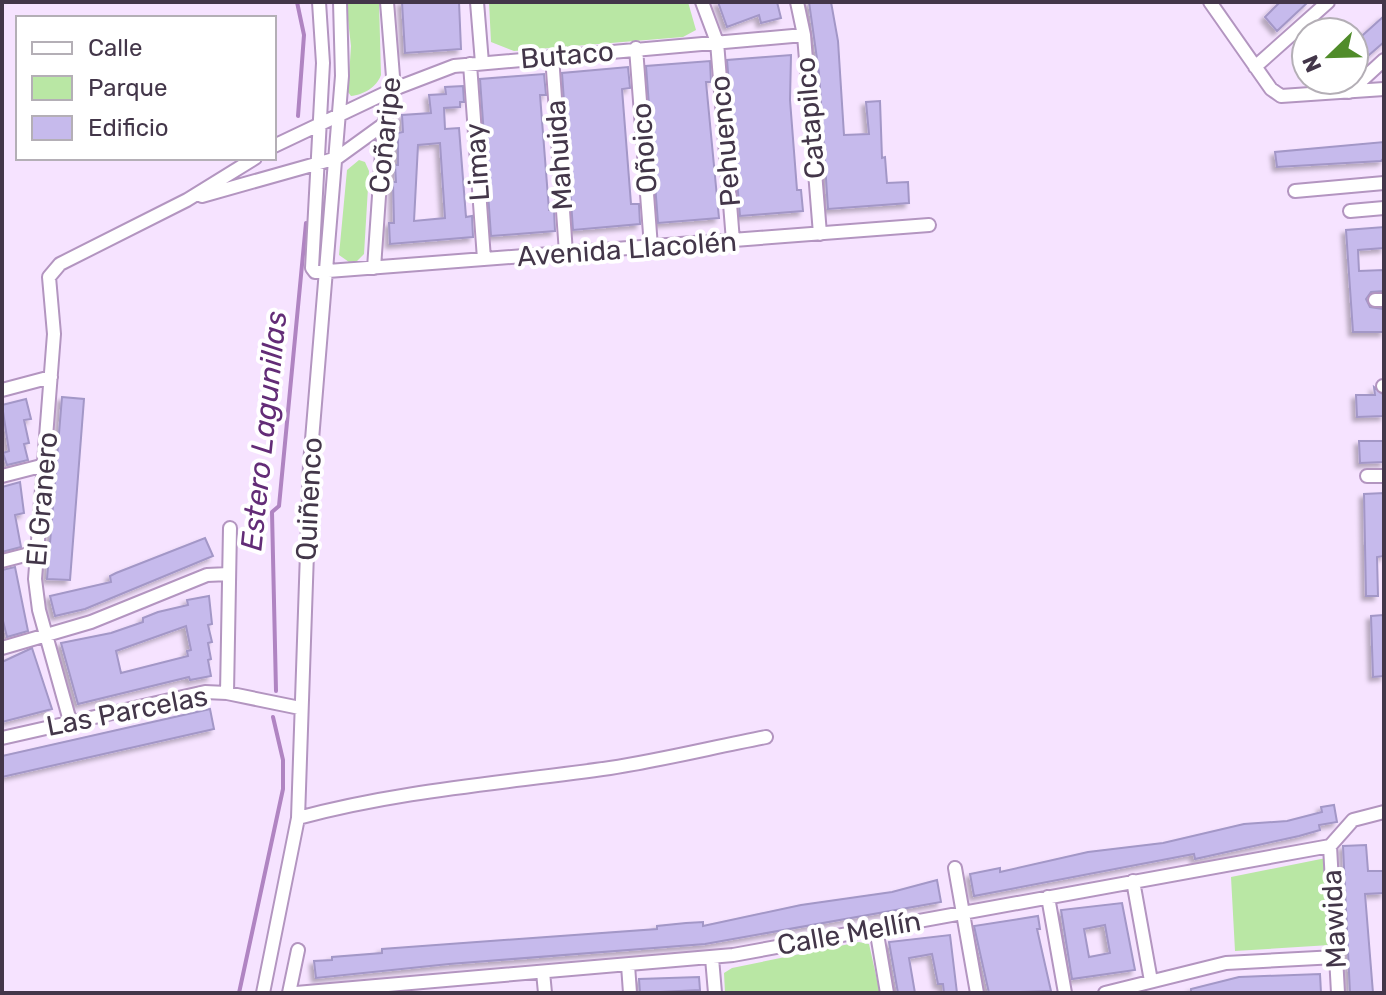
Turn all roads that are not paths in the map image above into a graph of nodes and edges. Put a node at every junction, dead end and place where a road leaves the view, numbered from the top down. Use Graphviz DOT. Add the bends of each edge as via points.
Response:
graph roads {
  1 [pos="319,2"];
  2 [pos="340,2"];
  3 [pos="387,2"];
  4 [pos="477,2"];
  5 [pos="702,2"];
  6 [pos="797,2"];
  7 [pos="1210,2"];
  8 [pos="1328,2"];
  9 [pos="804,35"];
  10 [pos="717,42"];
  11 [pos="636,48"];
  12 [pos="552,56"];
  13 [pos="476,63"];
  14 [pos="1255,67"];
  15 [pos="394,89"];
  16 [pos="1299,96"];
  17 [pos="339,114"];
  18 [pos="319,124"];
  19 [pos="384,124"];
  20 [pos="276,145"];
  21 [pos="337,158"];
  22 [pos="252,160"];
  23 [pos="316,164"];
  24 [pos="1384,183"];
  25 [pos="1295,191"];
  26 [pos="187,200"];
  27 [pos="1384,208"];
  28 [pos="1350,211"];
  29 [pos="929,225"];
  30 [pos="820,234"];
  31 [pos="733,241"];
  32 [pos="651,247"];
  33 [pos="566,253"];
  34 [pos="484,259"];
  35 [pos="374,268"];
  36 [pos="324,272"];
  37 [pos="51,377"];
  38 [pos="2,390"];
  39 [pos="45,465"];
  40 [pos="2,476"];
  41 [pos="1367,476"];
  42 [pos="1384,476"];
  43 [pos="230,528"];
  44 [pos="37,552"];
  45 [pos="2,561"];
  46 [pos="229,574"];
  47 [pos="46,634"];
  48 [pos="2,648"];
  49 [pos="227,693"];
  50 [pos="300,708"];
  51 [pos="70,721"];
  52 [pos="766,737"];
  53 [pos="2,738"];
  54 [pos="1384,812"];
  55 [pos="298,818"];
  56 [pos="1330,846"];
  57 [pos="955,868"];
  58 [pos="1133,881"];
  59 [pos="1048,897"];
  60 [pos="963,913"];
  61 [pos="876,928"];
  62 [pos="298,950"];
  63 [pos="1336,957"];
  64 [pos="712,958"];
  65 [pos="628,965"];
  66 [pos="543,972"];
  67 [pos="456,979"];
  68 [pos="1151,981"];
  69 [pos="370,990"];
  70 [pos="263,993"];
  71 [pos="289,993"];
  72 [pos="296,993"];
  73 [pos="457,993"];
  74 [pos="545,993"];
  75 [pos="630,993"];
  76 [pos="715,993"];
  77 [pos="887,993"];
  78 [pos="977,993"];
  79 [pos="1065,993"];
  80 [pos="1105,993"];
  81 [pos="1338,993"];
  1 -- 18 [label="street"];
  2 -- 17 [label="street, Quiñenco" via="344,52"];
  3 -- 15 [label="street, Coñaripe"];
  4 -- 13 [label="street, Limay"];
  5 -- 10 [label="street, Pehuenco"];
  6 -- 9 [label="street, Catapilco"];
  7 -- 14 [label="street"];
  8 -- 14 [label="street"];
  9 -- 10 [label="street, Butaco"];
  9 -- 30 [label="street, Catapilco"];
  10 -- 11 [label="street, Butaco"];
  10 -- 31 [label="street, Pehuenco"];
  11 -- 12 [label="street, Butaco"];
  11 -- 32 [label="street, Oñoico"];
  12 -- 13 [label="street, Butaco"];
  12 -- 33 [label="street, Mahuida"];
  13 -- 15 [label="street, Butaco" via="440,70"];
  13 -- 34 [label="street, Limay"];
  14 -- 16 [label="street" via="1276,93"];
  15 -- 17 [label="street, Butaco"];
  15 -- 19 [label="street, Coñaripe"];
  17 -- 18 [label="street, Butaco"];
  17 -- 21 [label="street, Quiñenco"];
  18 -- 20 [label="street, Butaco"];
  18 -- 23 [label="street"];
  19 -- 21 [label="street"];
  19 -- 35 [label="street, Coñaripe"];
  21 -- 23 [label="street"];
  21 -- 36 [label="street, Quiñenco"];
  22 -- 26 [label="street"];
  23 -- 26 [label="street"];
  23 -- 36 [label="street" via="312,268"];
  24 -- 25 [label="street"];
  26 -- 37 [label="street, El Granero" via="50,273"];
  27 -- 28 [label="street"];
  29 -- 30 [label="street, Avenida Llacolén"];
  30 -- 31 [label="street, Avenida Llacolén"];
  31 -- 32 [label="street, Avenida Llacolén"];
  32 -- 33 [label="street, Avenida Llacolén"];
  33 -- 34 [label="street, Avenida Llacolén"];
  34 -- 35 [label="street, Avenida Llacolén"];
  35 -- 36 [label="street, Avenida Llacolén"];
  36 -- 50 [label="street, Quiñenco"];
  37 -- 38 [label="street"];
  37 -- 39 [label="street, El Granero"];
  39 -- 40 [label="street"];
  39 -- 44 [label="street, El Granero"];
  41 -- 42 [label="street"];
  43 -- 46 [label="street"];
  44 -- 45 [label="street"];
  44 -- 47 [label="street, El Granero" via="36,589"];
  46 -- 47 [label="street" via="207,575"];
  46 -- 49 [label="street"];
  47 -- 48 [label="street"];
  47 -- 51 [label="street, El Granero"];
  49 -- 50 [label="street, Las Parcelas"];
  49 -- 51 [label="street, Las Parcelas" via="194,694"];
  50 -- 55 [label="street, Quiñenco"];
  51 -- 53 [label="street, Las Parcelas"];
  52 -- 55 [label="street" via="612,767 375,799"];
  54 -- 56 [label="street" via="1353,820"];
  55 -- 70 [label="street, Quiñenco"];
  56 -- 58 [label="street, Calle Mellín"];
  56 -- 63 [label="street, Mawida"];
  57 -- 60 [label="street"];
  58 -- 59 [label="street, Calle Mellín"];
  58 -- 68 [label="street"];
  59 -- 60 [label="street, Calle Mellín"];
  59 -- 79 [label="street"];
  60 -- 61 [label="street, Calle Mellín"];
  60 -- 78 [label="street"];
  61 -- 64 [label="street, Calle Mellín"];
  61 -- 77 [label="street"];
  62 -- 71 [label="street"];
  63 -- 68 [label="street" via="1226,963"];
  63 -- 81 [label="street, Mawida"];
  64 -- 65 [label="street, Calle Mellín"];
  64 -- 76 [label="street"];
  65 -- 66 [label="street, Calle Mellín"];
  65 -- 75 [label="street"];
  66 -- 67 [label="street, Calle Mellín"];
  66 -- 74 [label="street"];
  67 -- 69 [label="street, Calle Mellín"];
  67 -- 73 [label="street"];
  68 -- 80 [label="street"];
  69 -- 72 [label="street, Calle Mellín"];
}
